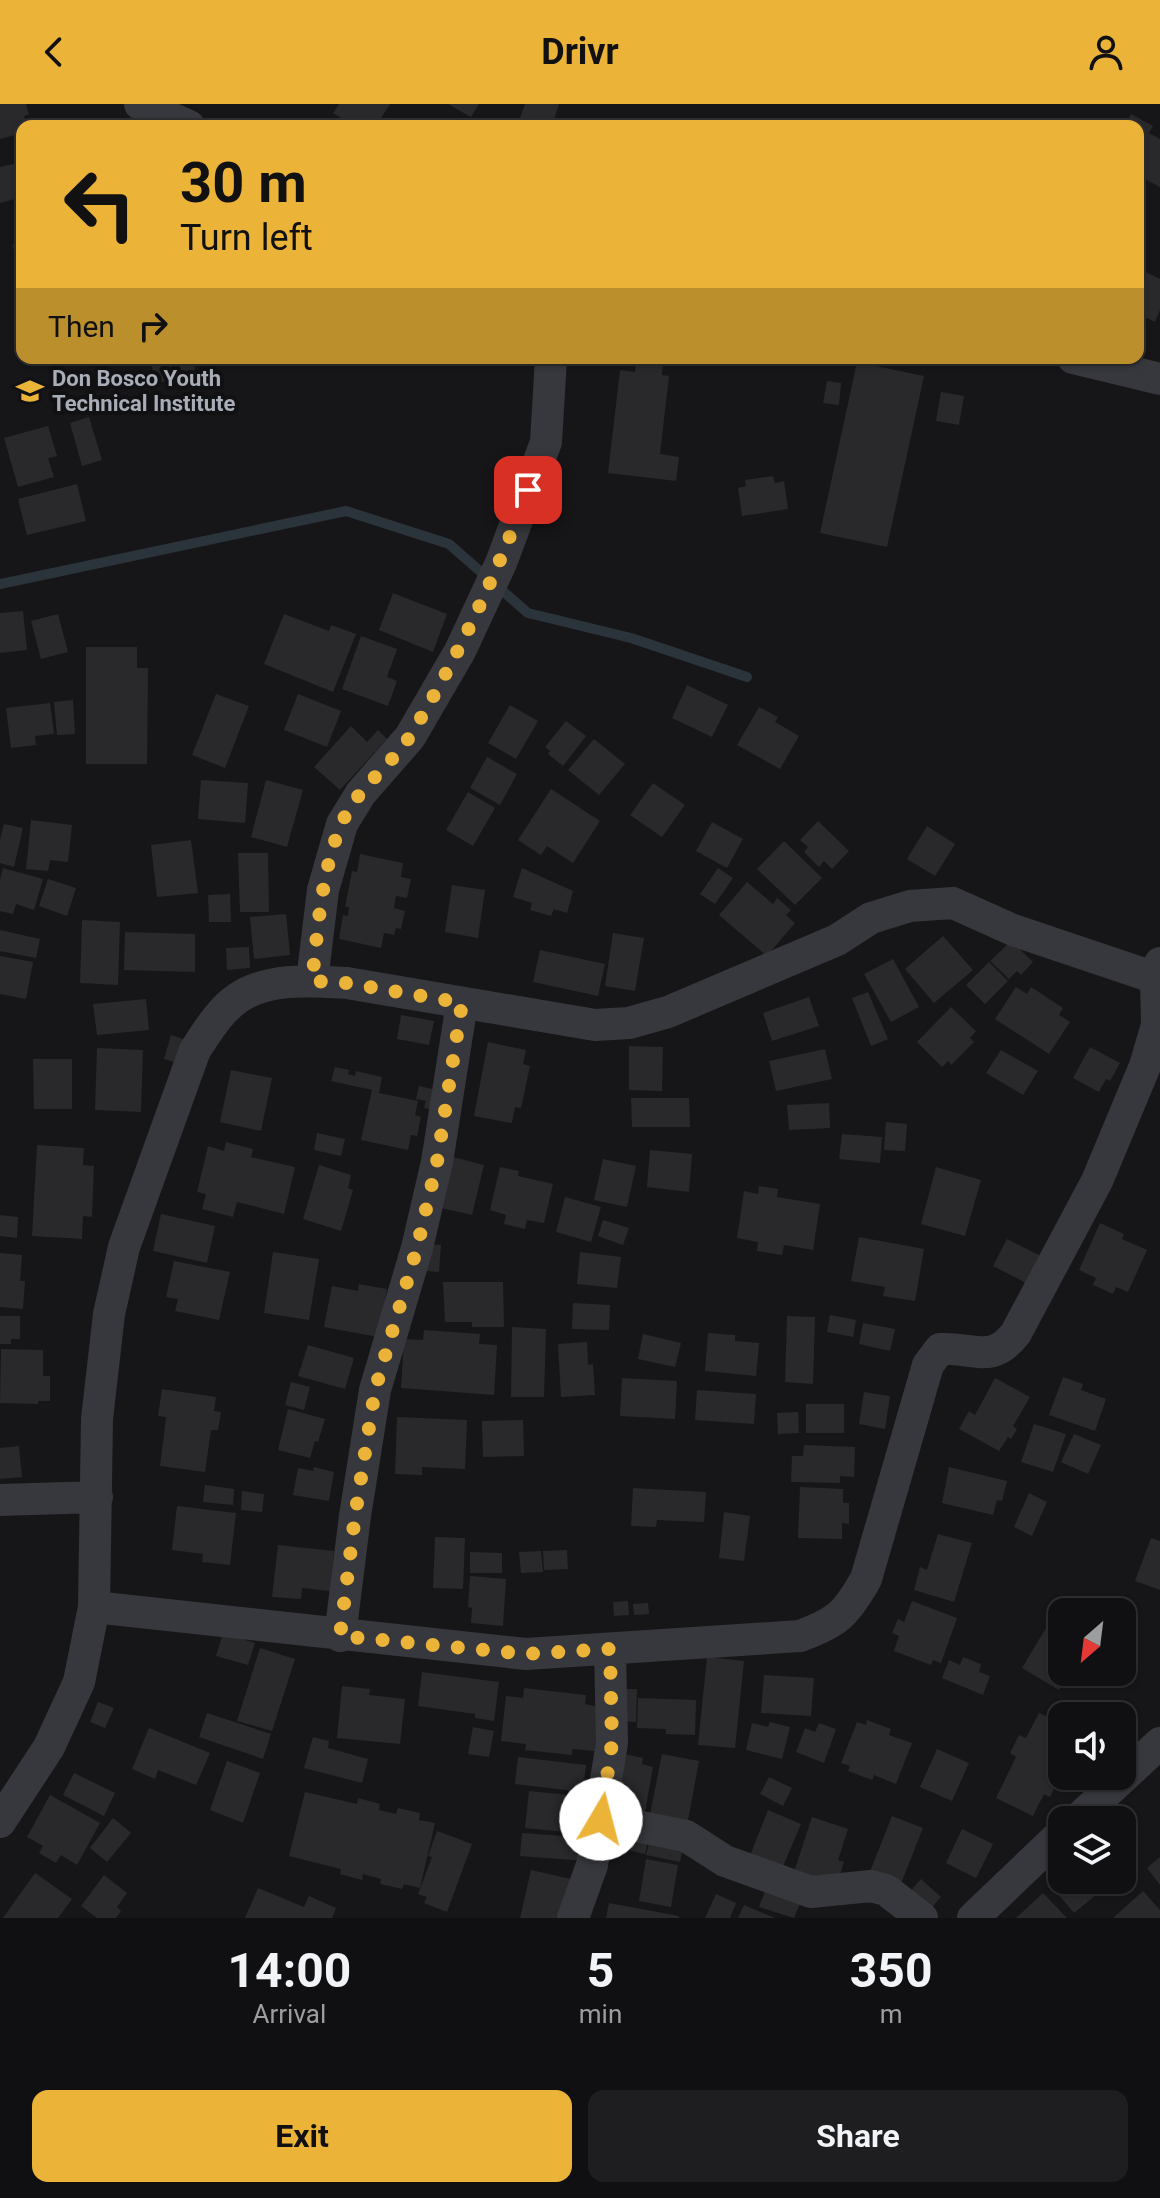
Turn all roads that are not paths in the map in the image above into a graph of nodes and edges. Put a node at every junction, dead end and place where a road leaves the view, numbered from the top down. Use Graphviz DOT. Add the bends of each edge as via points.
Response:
graph roads {
  1 [pos="140,104"];
  2 [pos="176,120"];
  3 [pos="551,364"];
  4 [pos="1098,364"];
  5 [pos="1160,379"];
  6 [pos="1158,970"];
  7 [pos="312,981"];
  8 [pos="462,1003"];
  9 [pos="1158,1026"];
  10 [pos="97,1497"];
  11 [pos="0,1500"];
  12 [pos="94,1607"];
  13 [pos="340,1636"];
  14 [pos="610,1649"];
  15 [pos="1160,1743"];
  16 [pos="1092,1806"];
  17 [pos="601,1819"];
  18 [pos="0,1822"];
  19 [pos="1048,1846"];
  20 [pos="573,1918"];
  21 [pos="922,1918"];
  22 [pos="973,1918"];
  1 -- 2 [label="street"];
  3 -- 7 [label="street" via="546,442 501,563 460,651 410,737 361,793 342,824 323,890"];
  4 -- 5 [label="street"];
  6 -- 8 [label="street" via="1013,930 953,903 910,906 871,918 837,940 668,1012 629,1023 595,1025"];
  6 -- 9 [label="street"];
  7 -- 8 [label="street"];
  7 -- 10 [label="street" via="276,983 239,997 195,1050 124,1247 109,1314 97,1419"];
  8 -- 13 [label="street" via="437,1162 375,1390"];
  9 -- 14 [label="street" via="1097,1181 1016,1333 990,1354 940,1349 928,1365 866,1579 851,1605 830,1625 800,1636"];
  10 -- 11 [label="street"];
  10 -- 12 [label="street"];
  12 -- 13 [label="street"];
  12 -- 18 [label="street" via="79,1682 49,1747"];
  13 -- 14 [label="street" via="526,1654"];
  14 -- 17 [label="street" via="612,1743"];
  15 -- 16 [label="street"];
  17 -- 20 [label="street"];
  17 -- 21 [label="street" via="686,1836 725,1861 811,1892 871,1886 886,1890"];
  19 -- 22 [label="street"];
}
